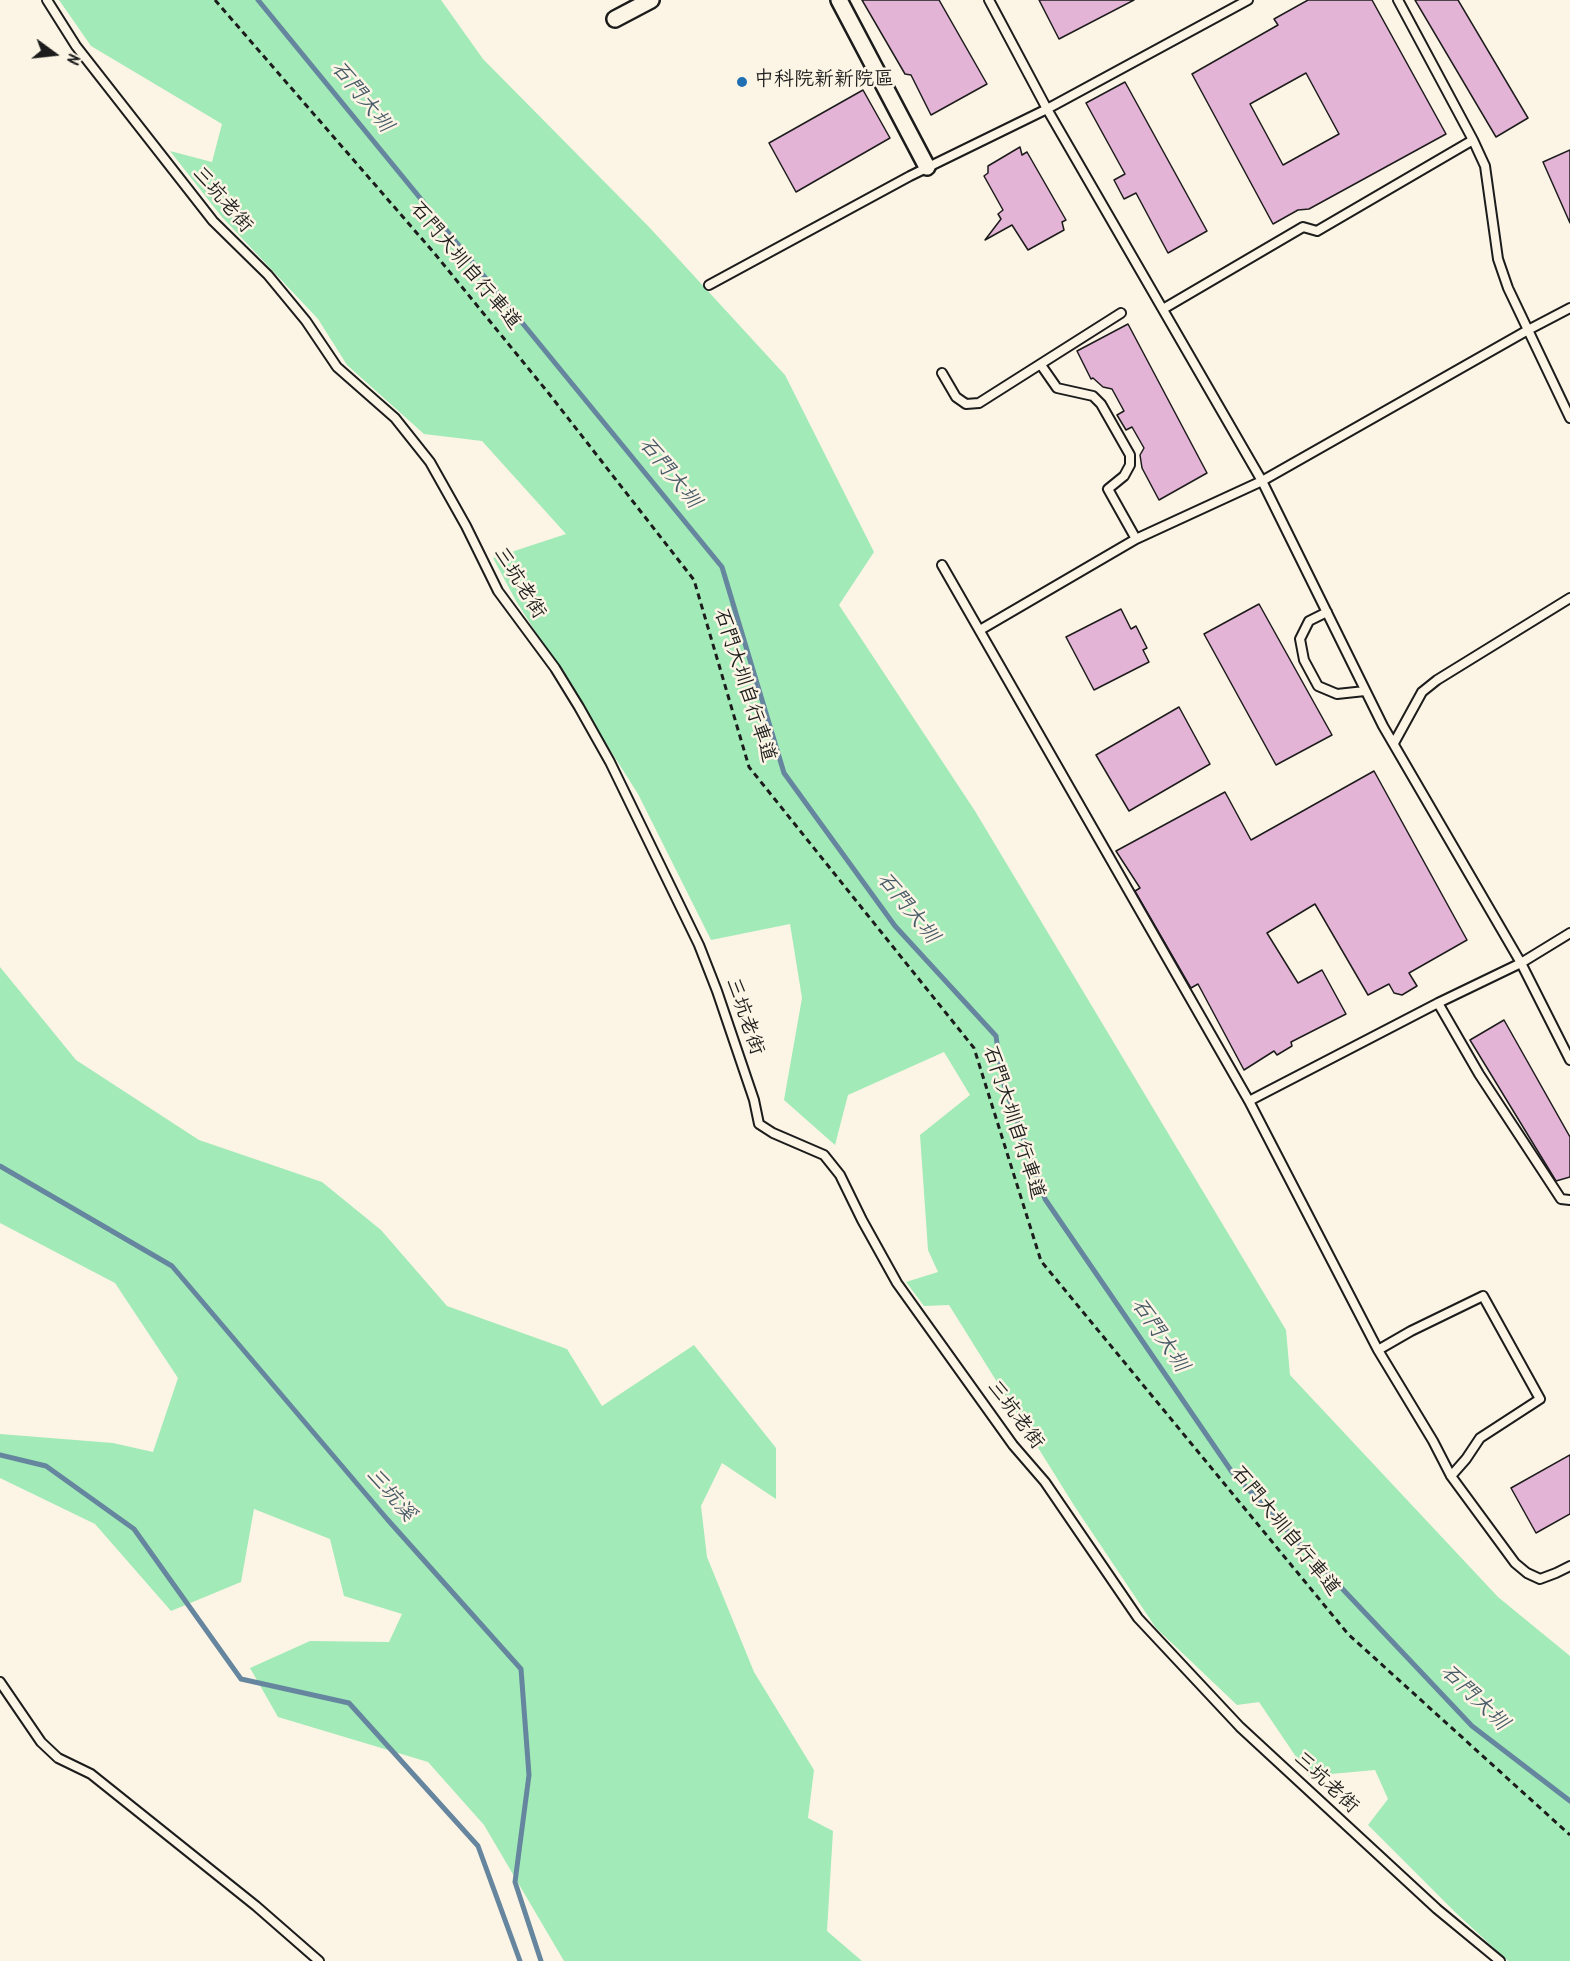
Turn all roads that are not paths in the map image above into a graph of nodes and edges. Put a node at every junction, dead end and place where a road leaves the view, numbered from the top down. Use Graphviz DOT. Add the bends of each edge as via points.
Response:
graph roads {
  1 [pos="47,0"];
  2 [pos="651,0"];
  3 [pos="839,0"];
  4 [pos="989,0"];
  5 [pos="1248,0"];
  6 [pos="1398,0"];
  7 [pos="615,19"];
  8 [pos="1047,109"];
  9 [pos="1473,140"];
  10 [pos="927,167"];
  11 [pos="709,285"];
  12 [pos="1570,308"];
  13 [pos="1162,309"];
  14 [pos="1121,313"];
  15 [pos="1528,330"];
  16 [pos="1041,365"];
  17 [pos="942,373"];
  18 [pos="1570,418"];
  19 [pos="1262,481"];
  20 [pos="1136,539"];
  21 [pos="942,565"];
  22 [pos="1570,598"];
  23 [pos="1327,612"];
  24 [pos="980,630"];
  25 [pos="1365,691"];
  26 [pos="1394,743"];
  27 [pos="1570,933"];
  28 [pos="1521,963"];
  29 [pos="1438,1003"];
  30 [pos="1570,1060"];
  31 [pos="1249,1101"];
  32 [pos="1570,1200"];
  33 [pos="1378,1350"];
  34 [pos="1451,1476"];
  35 [pos="1570,1566"];
  36 [pos="0,1682"];
  37 [pos="319,1961"];
  38 [pos="1500,1961"];
  1 -- 38 [label="lane, 三坑老街" via="76,46 213,221 268,275 337,367 395,418 430,462 498,591 555,668 610,762 699,945 759,1124 824,1155 840,1175 897,1283 1013,1445 1045,1482 1138,1618 1240,1727 1437,1909"];
  2 -- 7 [label="street"];
  3 -- 10 [label="street"];
  4 -- 8 [label="lane"];
  5 -- 8 [label="lane"];
  6 -- 9 [label="lane"];
  8 -- 10 [label="lane"];
  8 -- 13 [label="lane"];
  9 -- 13 [label="lane" via="1317,231 1303,227"];
  9 -- 15 [label="lane" via="1485,166 1498,259"];
  10 -- 11 [label="lane"];
  12 -- 15 [label="lane"];
  13 -- 19 [label="lane"];
  14 -- 16 [label="lane"];
  15 -- 18 [label="lane"];
  15 -- 19 [label="lane"];
  16 -- 17 [label="lane" via="980,403 966,404 956,397"];
  16 -- 20 [label="lane" via="1057,388 1094,396 1130,455 1124,477 1108,489"];
  19 -- 20 [label="lane"];
  19 -- 23 [label="lane"];
  20 -- 24 [label="lane"];
  21 -- 24 [label="lane"];
  22 -- 26 [label="lane" via="1422,692"];
  23 -- 25 [label="lane"];
  23 -- 25 [label="lane" via="1309,621 1300,639 1304,660 1318,686 1336,694"];
  24 -- 31 [label="lane"];
  25 -- 26 [label="lane"];
  26 -- 28 [label="lane"];
  27 -- 28 [label="lane"];
  28 -- 29 [label="lane"];
  28 -- 30 [label="lane"];
  29 -- 31 [label="lane"];
  29 -- 32 [label="lane" via="1479,1074 1561,1198"];
  31 -- 33 [label="lane"];
  33 -- 34 [label="lane"];
  33 -- 34 [label="lane" via="1483,1296 1539,1399 1480,1438"];
  34 -- 35 [label="lane" via="1515,1563 1527,1573 1540,1579"];
  36 -- 37 [label="lane" via="41,1742 58,1758 91,1774"];
}
